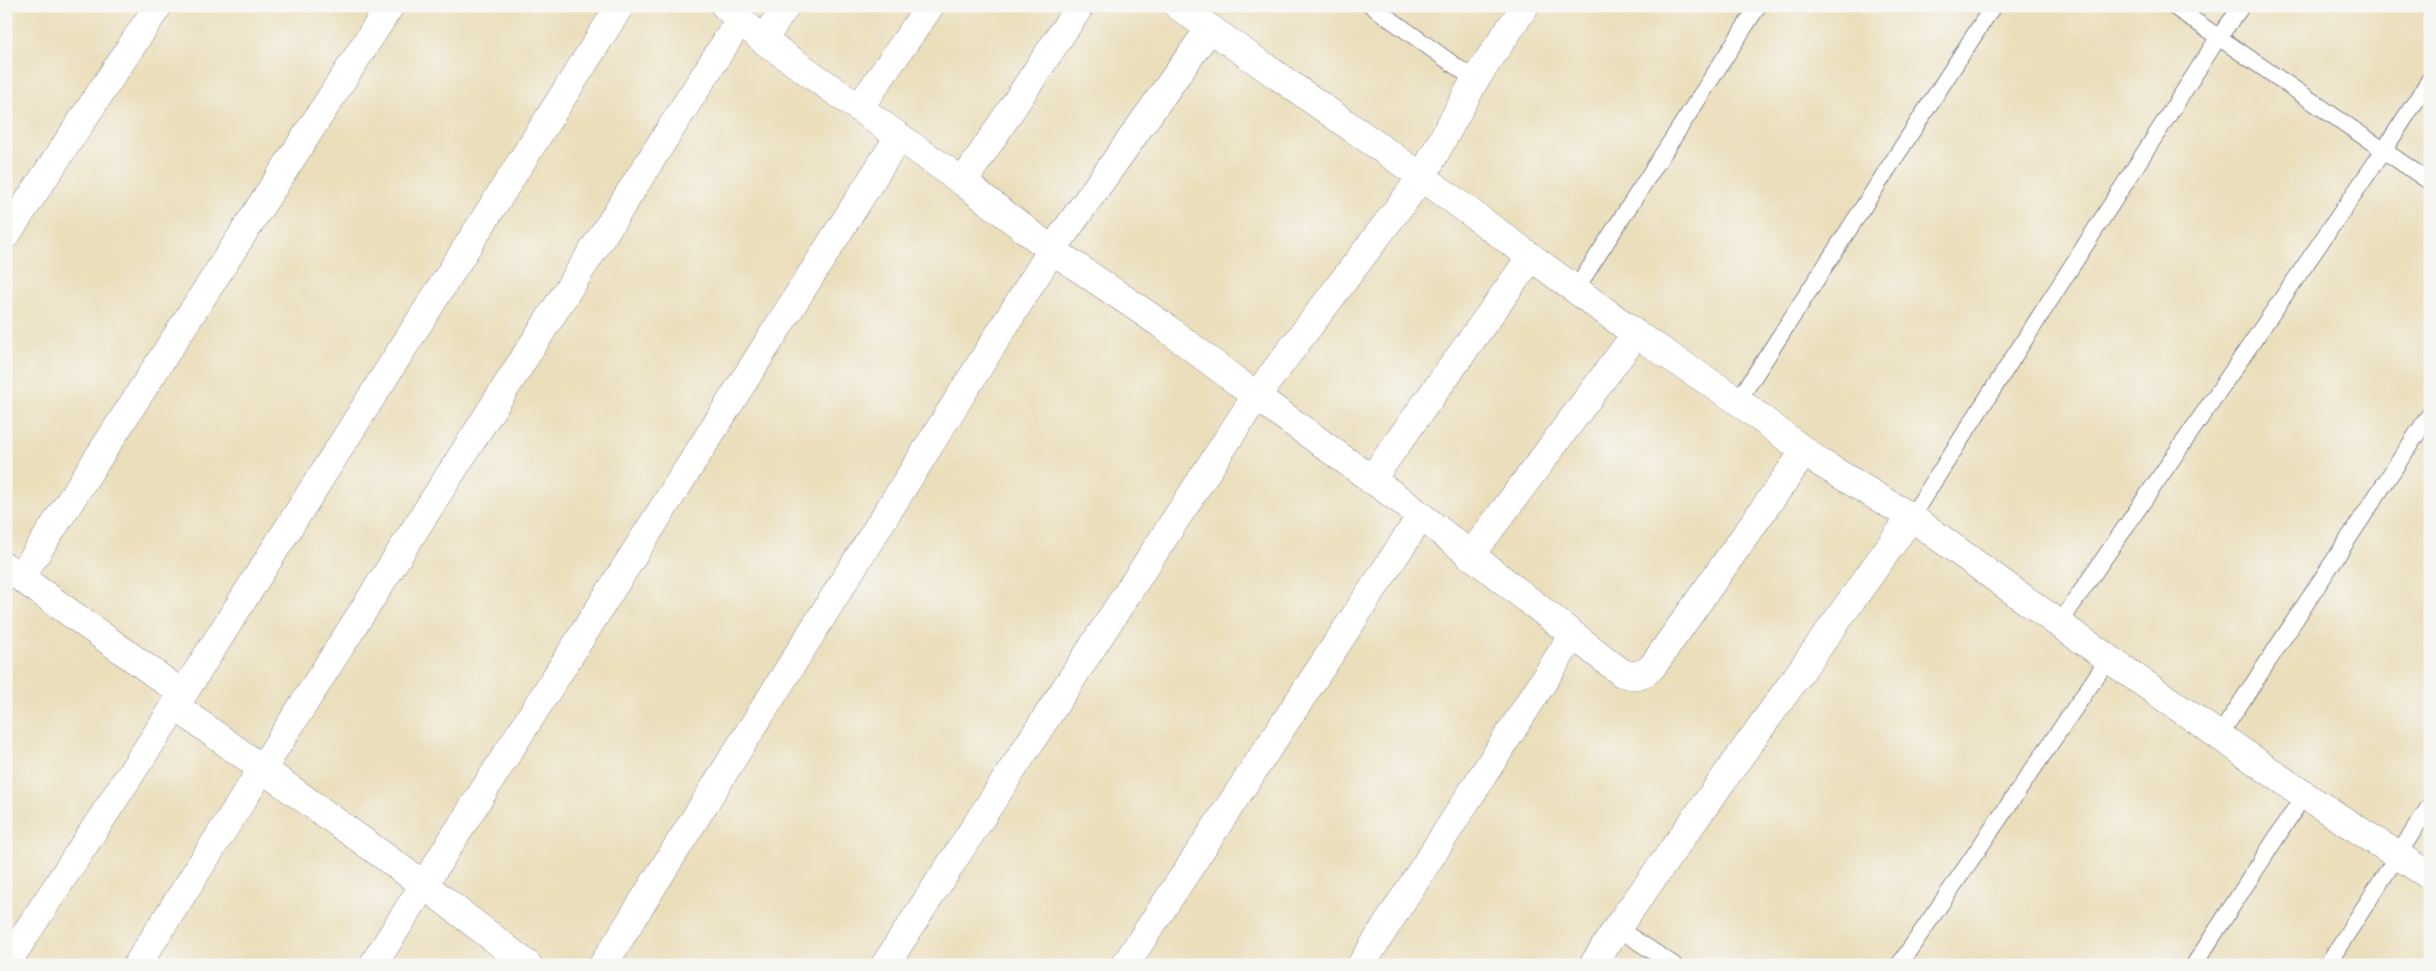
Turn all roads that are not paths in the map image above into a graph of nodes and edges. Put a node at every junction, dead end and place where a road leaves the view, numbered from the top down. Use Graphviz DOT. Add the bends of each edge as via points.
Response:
graph roads {
  1 [pos="158,6"];
  2 [pos="390,6"];
  3 [pos="620,6"];
  4 [pos="786,6"];
  5 [pos="930,6"];
  6 [pos="1080,6"];
  7 [pos="1178,6"];
  8 [pos="1372,6"];
  9 [pos="1525,6"];
  10 [pos="1758,6"];
  11 [pos="1993,6"];
  12 [pos="2173,6"];
  13 [pos="2242,6"];
  14 [pos="732,13"];
  15 [pos="1210,28"];
  16 [pos="2218,38"];
  17 [pos="762,40"];
  18 [pos="2430,79"];
  19 [pos="1475,80"];
  20 [pos="859,108"];
  21 [pos="898,138"];
  22 [pos="2384,150"];
  23 [pos="1422,177"];
  24 [pos="962,182"];
  25 [pos="2430,182"];
  26 [pos="6,235"];
  27 [pos="1052,250"];
  28 [pos="1530,257"];
  29 [pos="1576,288"];
  30 [pos="1636,334"];
  31 [pos="1256,396"];
  32 [pos="1738,401"];
  33 [pos="2430,414"];
  34 [pos="1804,451"];
  35 [pos="1371,480"];
  36 [pos="1421,516"];
  37 [pos="1912,518"];
  38 [pos="1470,556"];
  39 [pos="14,572"];
  40 [pos="2059,624"];
  41 [pos="1573,635"];
  42 [pos="2109,658"];
  43 [pos="179,700"];
  44 [pos="2219,736"];
  45 [pos="263,770"];
  46 [pos="2304,795"];
  47 [pos="2430,805"];
  48 [pos="2398,856"];
  49 [pos="2430,876"];
  50 [pos="424,885"];
  51 [pos="1617,928"];
  52 [pos="6,964"];
  53 [pos="137,965"];
  54 [pos="373,965"];
  55 [pos="528,965"];
  56 [pos="603,965"];
  57 [pos="885,965"];
  58 [pos="1125,965"];
  59 [pos="1361,965"];
  60 [pos="1593,965"];
  61 [pos="1674,965"];
  62 [pos="1899,965"];
  63 [pos="2194,965"];
  64 [pos="2327,965"];
  1 -- 26 [label="street"];
  2 -- 39 [label="street"];
  3 -- 43 [label="street"];
  4 -- 17 [label="street"];
  5 -- 20 [label="street"];
  6 -- 24 [label="street"];
  7 -- 15 [label="street"];
  8 -- 19 [label="lane"];
  9 -- 19 [label="street"];
  10 -- 29 [label="lane"];
  11 -- 32 [label="lane"];
  12 -- 16 [label="lane"];
  13 -- 16 [label="lane"];
  14 -- 17 [label="street"];
  14 -- 45 [label="street"];
  15 -- 23 [label="street"];
  15 -- 27 [label="street"];
  16 -- 22 [label="lane"];
  16 -- 37 [label="lane"];
  17 -- 20 [label="street"];
  18 -- 22 [label="lane"];
  19 -- 23 [label="street"];
  20 -- 21 [label="street"];
  21 -- 24 [label="street"];
  21 -- 50 [label="street"];
  22 -- 25 [label="lane"];
  22 -- 40 [label="lane"];
  23 -- 28 [label="street"];
  23 -- 31 [label="street"];
  24 -- 27 [label="street"];
  27 -- 31 [label="street" via="1161,324"];
  27 -- 56 [label="street"];
  28 -- 29 [label="street"];
  28 -- 35 [label="street"];
  29 -- 30 [label="street"];
  30 -- 32 [label="street"];
  30 -- 38 [label="street"];
  31 -- 35 [label="street"];
  31 -- 57 [label="street"];
  32 -- 34 [label="street"];
  33 -- 44 [label="lane"];
  34 -- 37 [label="street"];
  34 -- 41 [label="street" via="1652,668 1644,674 1622,674"];
  35 -- 36 [label="street"];
  36 -- 38 [label="street"];
  36 -- 58 [label="street"];
  37 -- 40 [label="street"];
  37 -- 51 [label="street"];
  38 -- 41 [label="street"];
  39 -- 43 [label="street"];
  40 -- 42 [label="street"];
  41 -- 59 [label="street"];
  42 -- 44 [label="street"];
  42 -- 62 [label="lane"];
  43 -- 45 [label="street"];
  43 -- 52 [label="street"];
  44 -- 46 [label="street"];
  45 -- 50 [label="street"];
  45 -- 53 [label="street"];
  46 -- 48 [label="street"];
  46 -- 63 [label="lane"];
  47 -- 48 [label="lane"];
  48 -- 49 [label="street"];
  48 -- 64 [label="lane"];
  50 -- 54 [label="street"];
  50 -- 55 [label="street"];
  51 -- 60 [label="street"];
  51 -- 61 [label="lane"];
}
